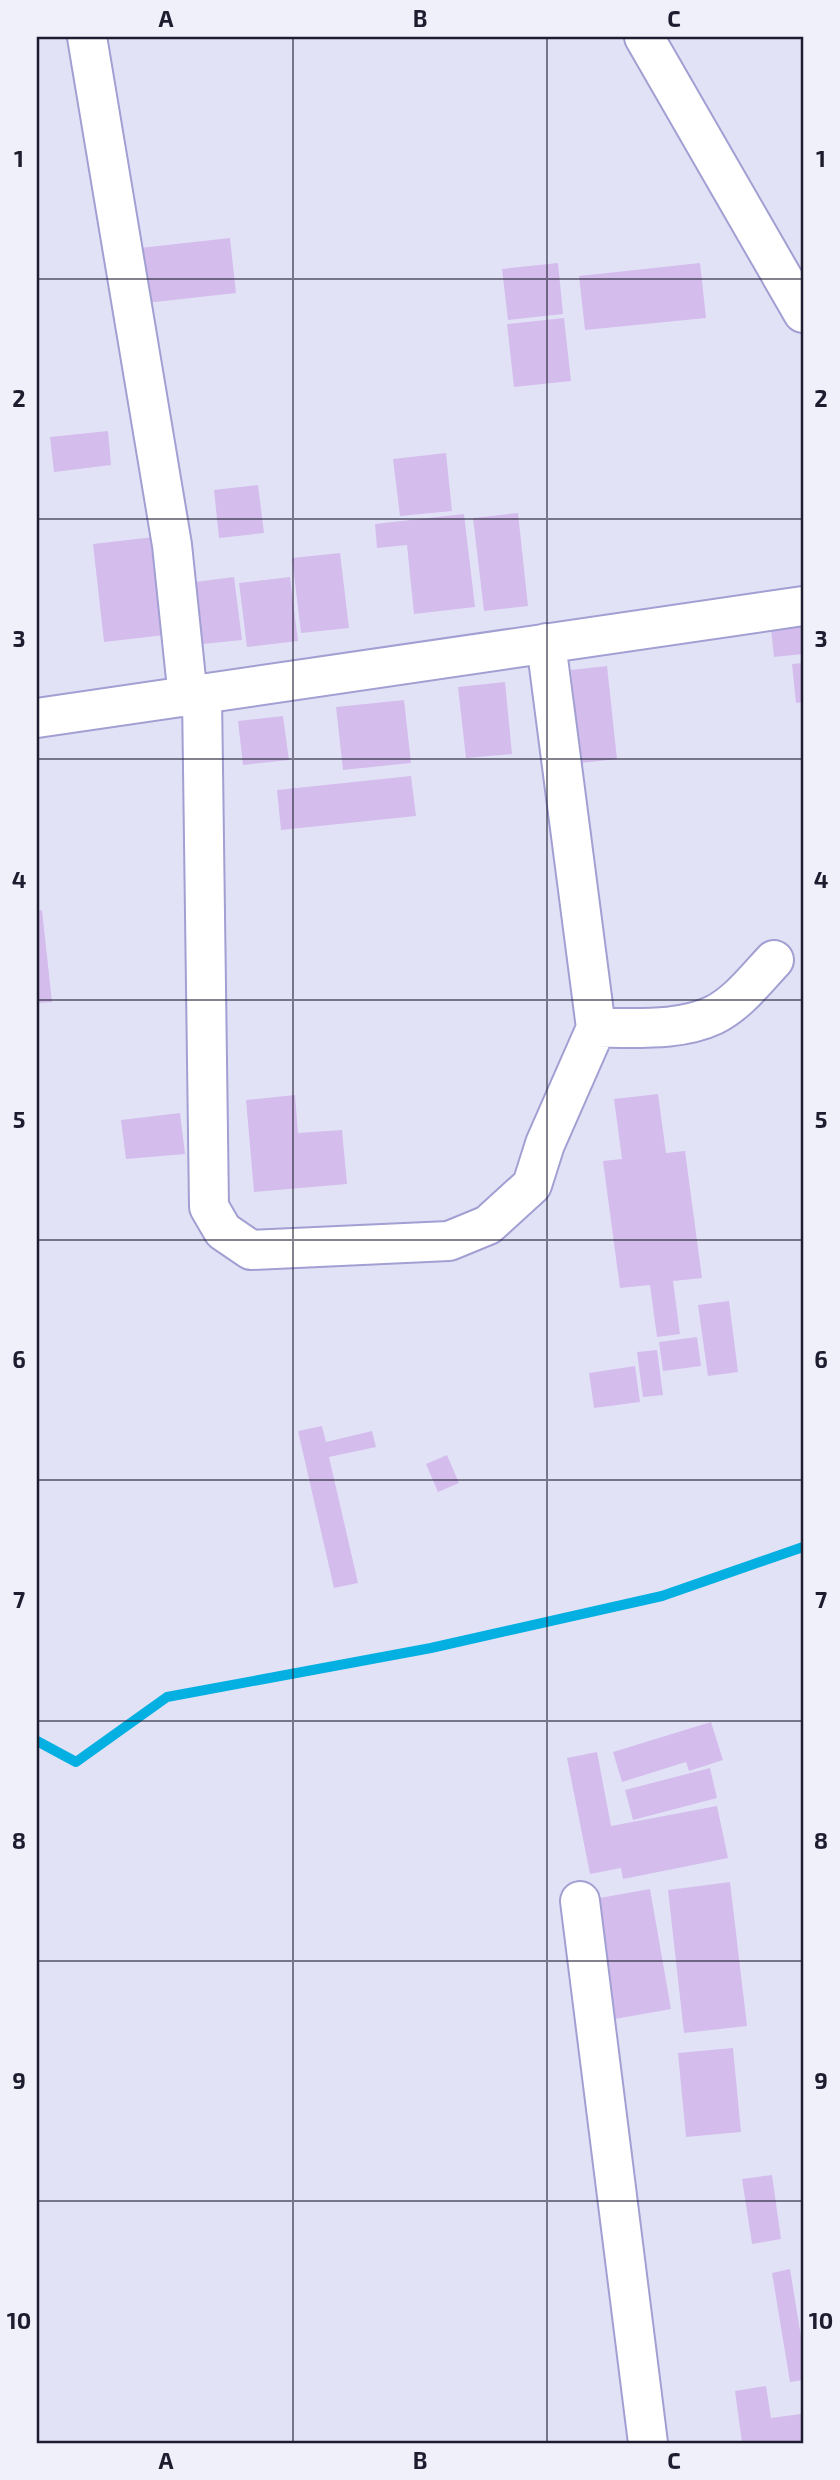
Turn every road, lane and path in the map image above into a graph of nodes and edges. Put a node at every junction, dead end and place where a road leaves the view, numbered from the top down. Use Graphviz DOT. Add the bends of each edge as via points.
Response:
graph roads {
  1 [pos="86,37"];
  2 [pos="644,37"];
  3 [pos="803,313"];
  4 [pos="803,606"];
  5 [pos="546,643"];
  6 [pos="195,696"];
  7 [pos="37,718"];
  8 [pos="774,960"];
  9 [pos="596,1028"];
  10 [pos="580,1901"];
  11 [pos="648,2443"];
  1 -- 6 [label="street"];
  2 -- 3 [label="street"];
  4 -- 5 [label="street"];
  5 -- 6 [label="street"];
  5 -- 9 [label="street"];
  6 -- 7 [label="street"];
  6 -- 9 [label="street" via="209,1208 223,1231 251,1250 449,1241 488,1225 532,1185"];
  8 -- 9 [label="street" via="739,997 714,1015 681,1026"];
  10 -- 11 [label="street"];
}
